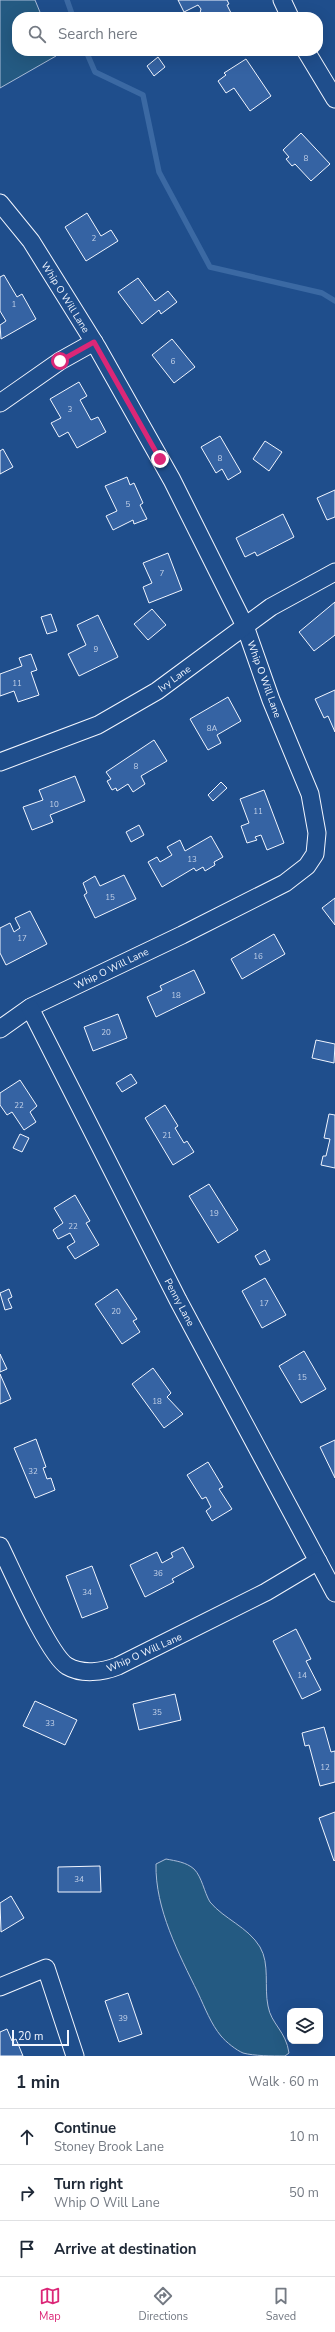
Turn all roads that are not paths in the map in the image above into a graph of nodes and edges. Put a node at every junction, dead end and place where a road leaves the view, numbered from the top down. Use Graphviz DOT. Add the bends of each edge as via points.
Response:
graph roads {
  1 [pos="282,0"];
  2 [pos="288,12"];
  3 [pos="309,56"];
  4 [pos="335,99"];
  5 [pos="0,203"];
  6 [pos="94,342"];
  7 [pos="0,403"];
  8 [pos="335,572"];
  9 [pos="245,626"];
  10 [pos="0,762"];
  11 [pos="30,1008"];
  12 [pos="0,1029"];
  13 [pos="0,1546"];
  14 [pos="318,1561"];
  15 [pos="335,1593"];
  16 [pos="0,1987"];
  17 [pos="74,2056"];
  1 -- 2 [label="street"];
  3 -- 4 [label="street"];
  5 -- 6 [label="street, Whip O Will Lane" via="32,241"];
  6 -- 7 [label="street" via="60,361"];
  6 -- 9 [label="street, Whip O Will Lane" via="172,480"];
  8 -- 9 [label="street, Ivy Lane" via="271,607"];
  9 -- 10 [label="street, Ivy Lane" via="157,691 98,724"];
  9 -- 11 [label="street, Whip O Will Lane" via="271,700 310,794 317,833 315,854 307,866 285,883"];
  11 -- 12 [label="street, Whip O Will Lane"];
  11 -- 14 [label="street, Penny Lane" via="178,1300"];
  13 -- 14 [label="street, Whip O Will Lane" via="49,1645 67,1666 88,1671 108,1670 125,1663 266,1592"];
  14 -- 15 [label="street, Penny Lane"];
  16 -- 17 [label="street" via="46,1968"];
}
